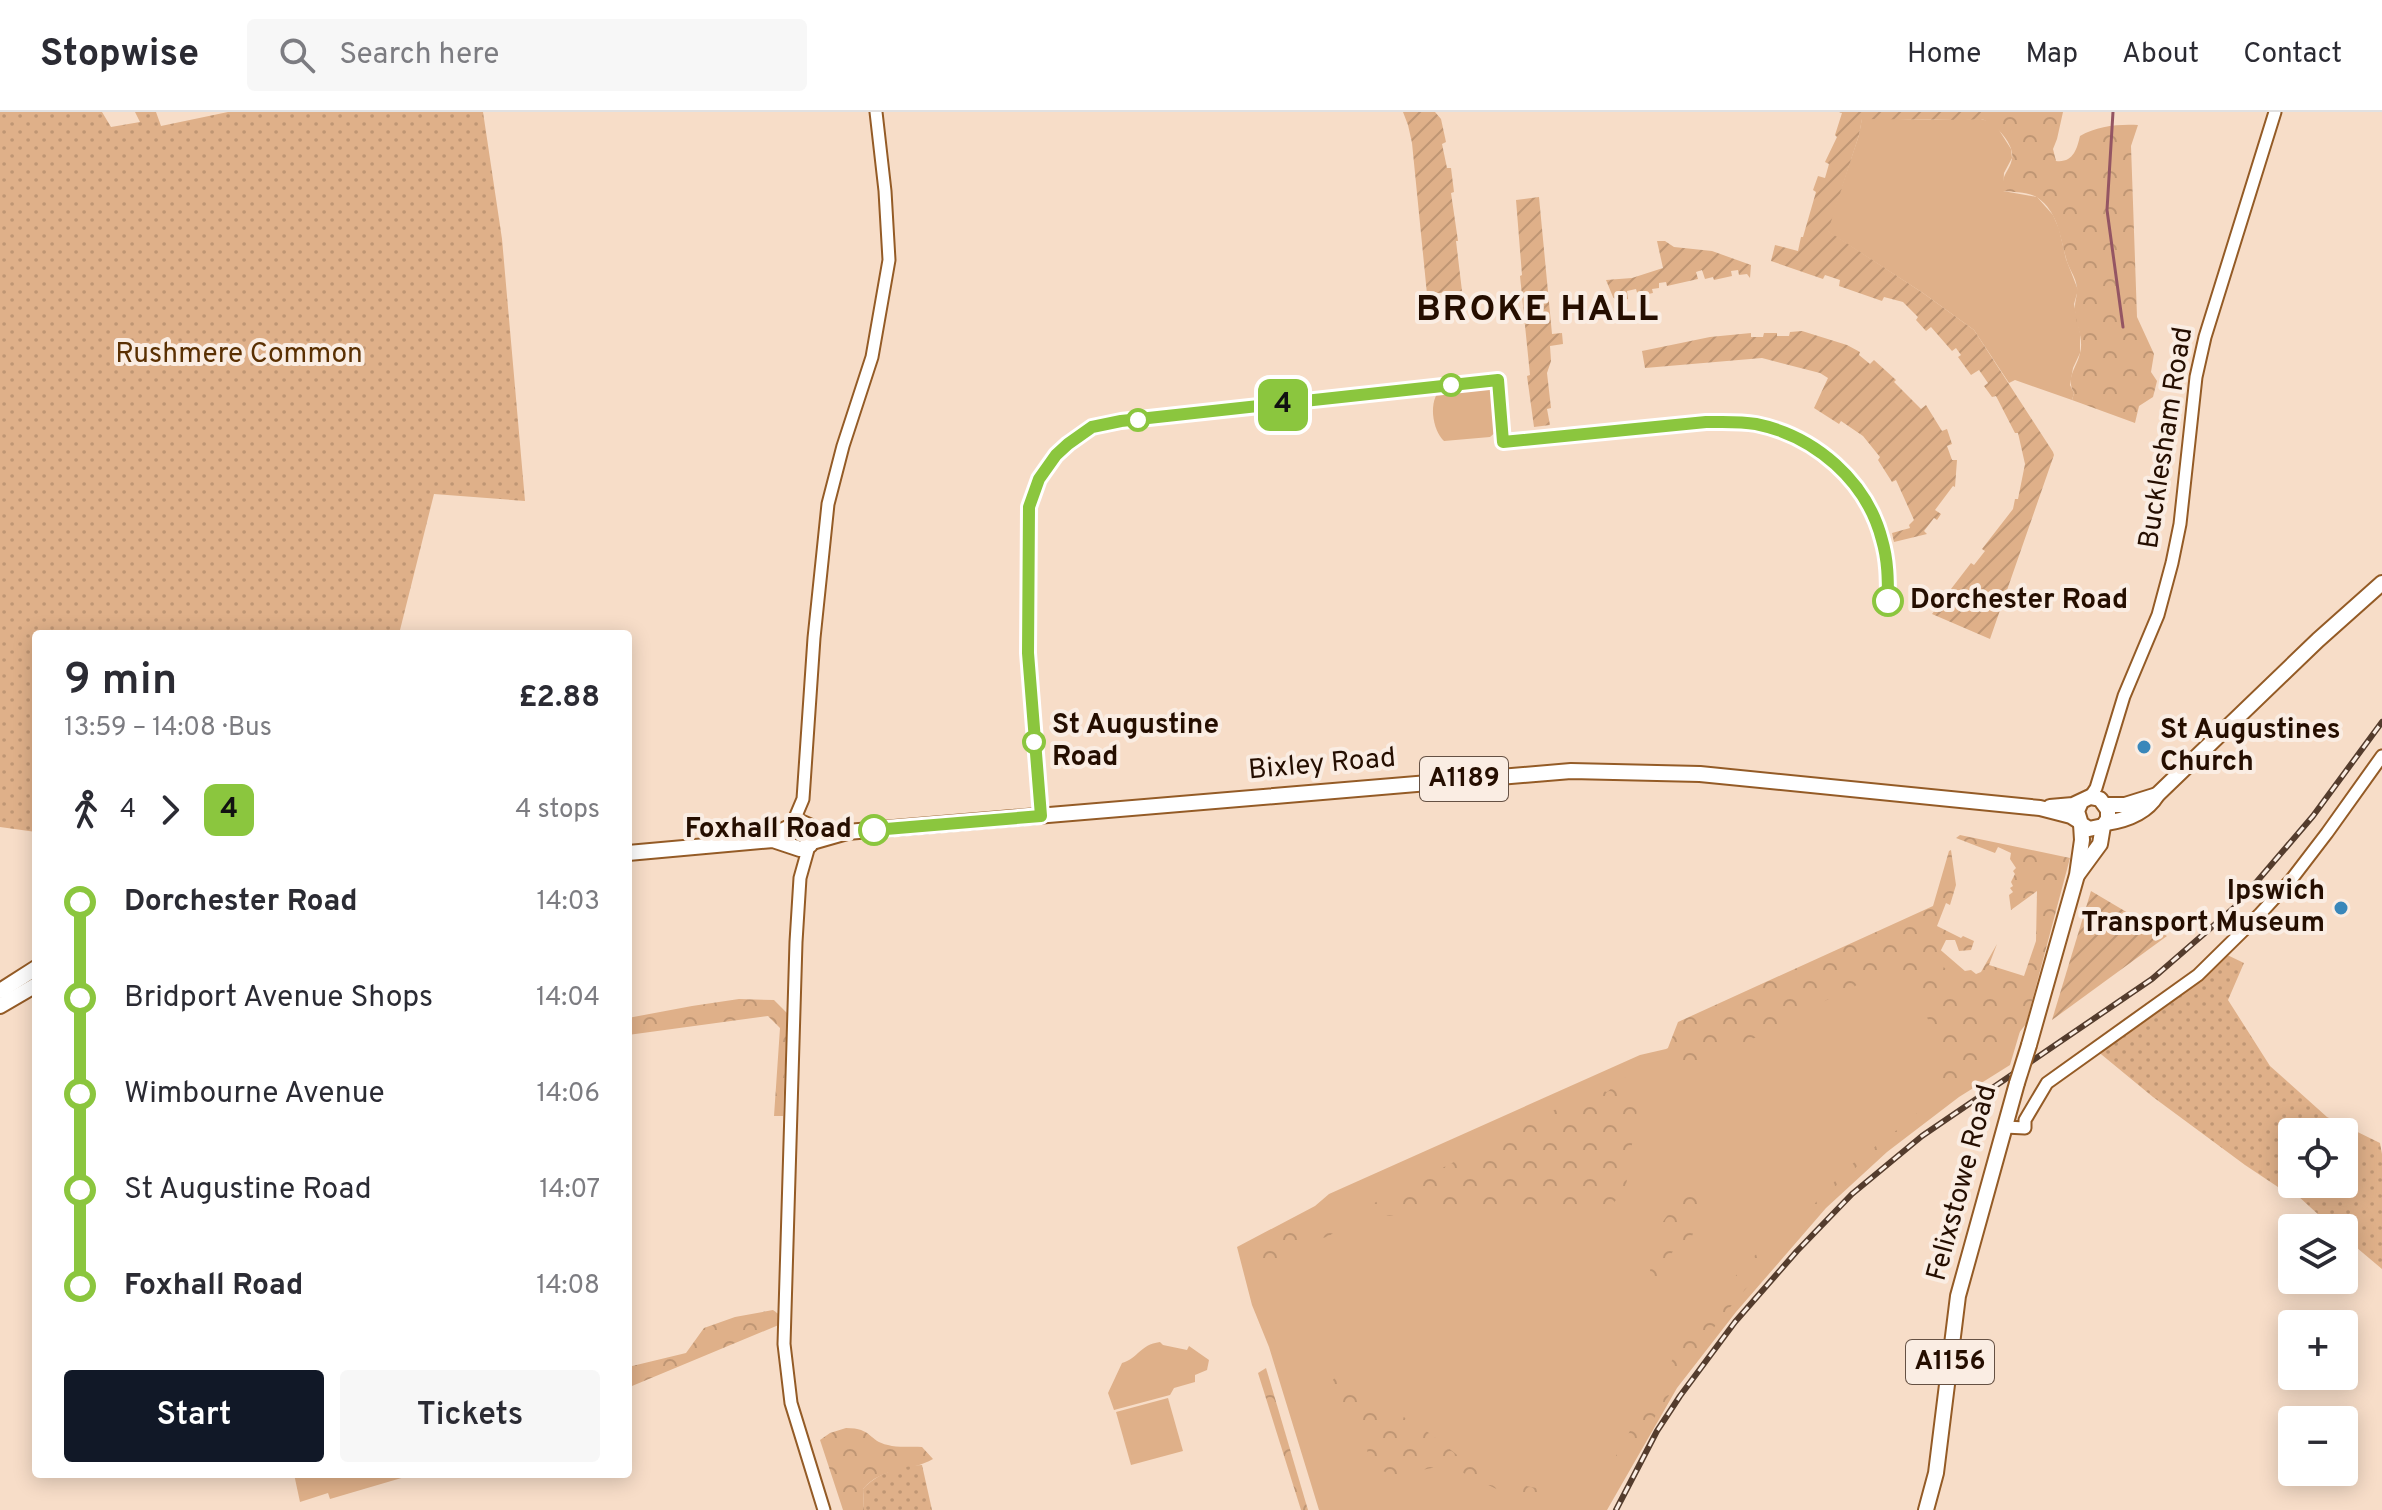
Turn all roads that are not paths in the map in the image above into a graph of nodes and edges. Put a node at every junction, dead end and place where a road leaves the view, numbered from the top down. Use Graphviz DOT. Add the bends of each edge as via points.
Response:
graph roads {
  1 [pos="876,112"];
  2 [pos="2275,112"];
  3 [pos="2382,583"];
  4 [pos="2382,756"];
  5 [pos="2157,795"];
  6 [pos="2096,802"];
  7 [pos="2040,808"];
  8 [pos="2080,822"];
  9 [pos="2104,824"];
  10 [pos="800,826"];
  11 [pos="847,832"];
  12 [pos="750,841"];
  13 [pos="801,845"];
  14 [pos="632,853"];
  15 [pos="2077,875"];
  16 [pos="32,971"];
  17 [pos="32,987"];
  18 [pos="0,991"];
  19 [pos="0,1006"];
  20 [pos="2016,1086"];
  21 [pos="2039,1095"];
  22 [pos="2005,1127"];
  23 [pos="824,1510"];
  24 [pos="1926,1510"];
  1 -- 10 [label="street" via="889,260 872,357 828,504"];
  2 -- 6 [label="street, Bucklesham Road" via="2205,337 2172,563 2158,615 2124,696"];
  3 -- 5 [label="main road"];
  4 -- 21 [label="street" via="2260,914 2198,975 2074,1062"];
  5 -- 6 [label="main road" via="2125,805"];
  5 -- 9 [label="main road" via="2139,813"];
  6 -- 7 [label="main road, Bixley Road / A1189"];
  6 -- 8 [label="main road" via="2077,811"];
  6 -- 9 [label="main road" via="2109,814"];
  7 -- 8 [label="main road, Bixley Road / A1189"];
  7 -- 11 [label="main road, Bixley Road / A1189" via="1700,774 1571,771"];
  8 -- 9 [label="main road" via="2094,829"];
  8 -- 15 [label="main road, Felixstowe Road / A1156"];
  9 -- 15 [label="main road, Felixstowe Road / A1156" via="2100,844"];
  10 -- 11 [label="main road, Bixley Road / A1189"];
  10 -- 12 [label="main road, A1189"];
  10 -- 13 [label="main road" via="813,835"];
  10 -- 13 [label="main road" via="787,835"];
  11 -- 13 [label="main road, Bixley Road / A1189"];
  12 -- 13 [label="main road"];
  12 -- 14 [label="main road, A1189"];
  13 -- 23 [label="street" via="785,1358 791,1403"];
  15 -- 20 [label="main road, Felixstowe Road / A1156, bridge"];
  16 -- 18 [label="main road"];
  17 -- 19 [label="main road"];
  20 -- 21 [label="street"];
  20 -- 22 [label="main road, Felixstowe Road / A1156"];
  21 -- 22 [label="street" via="2025,1128"];
  22 -- 24 [label="main road, Felixstowe Road / A1156" via="1958,1296 1936,1473"];
}
